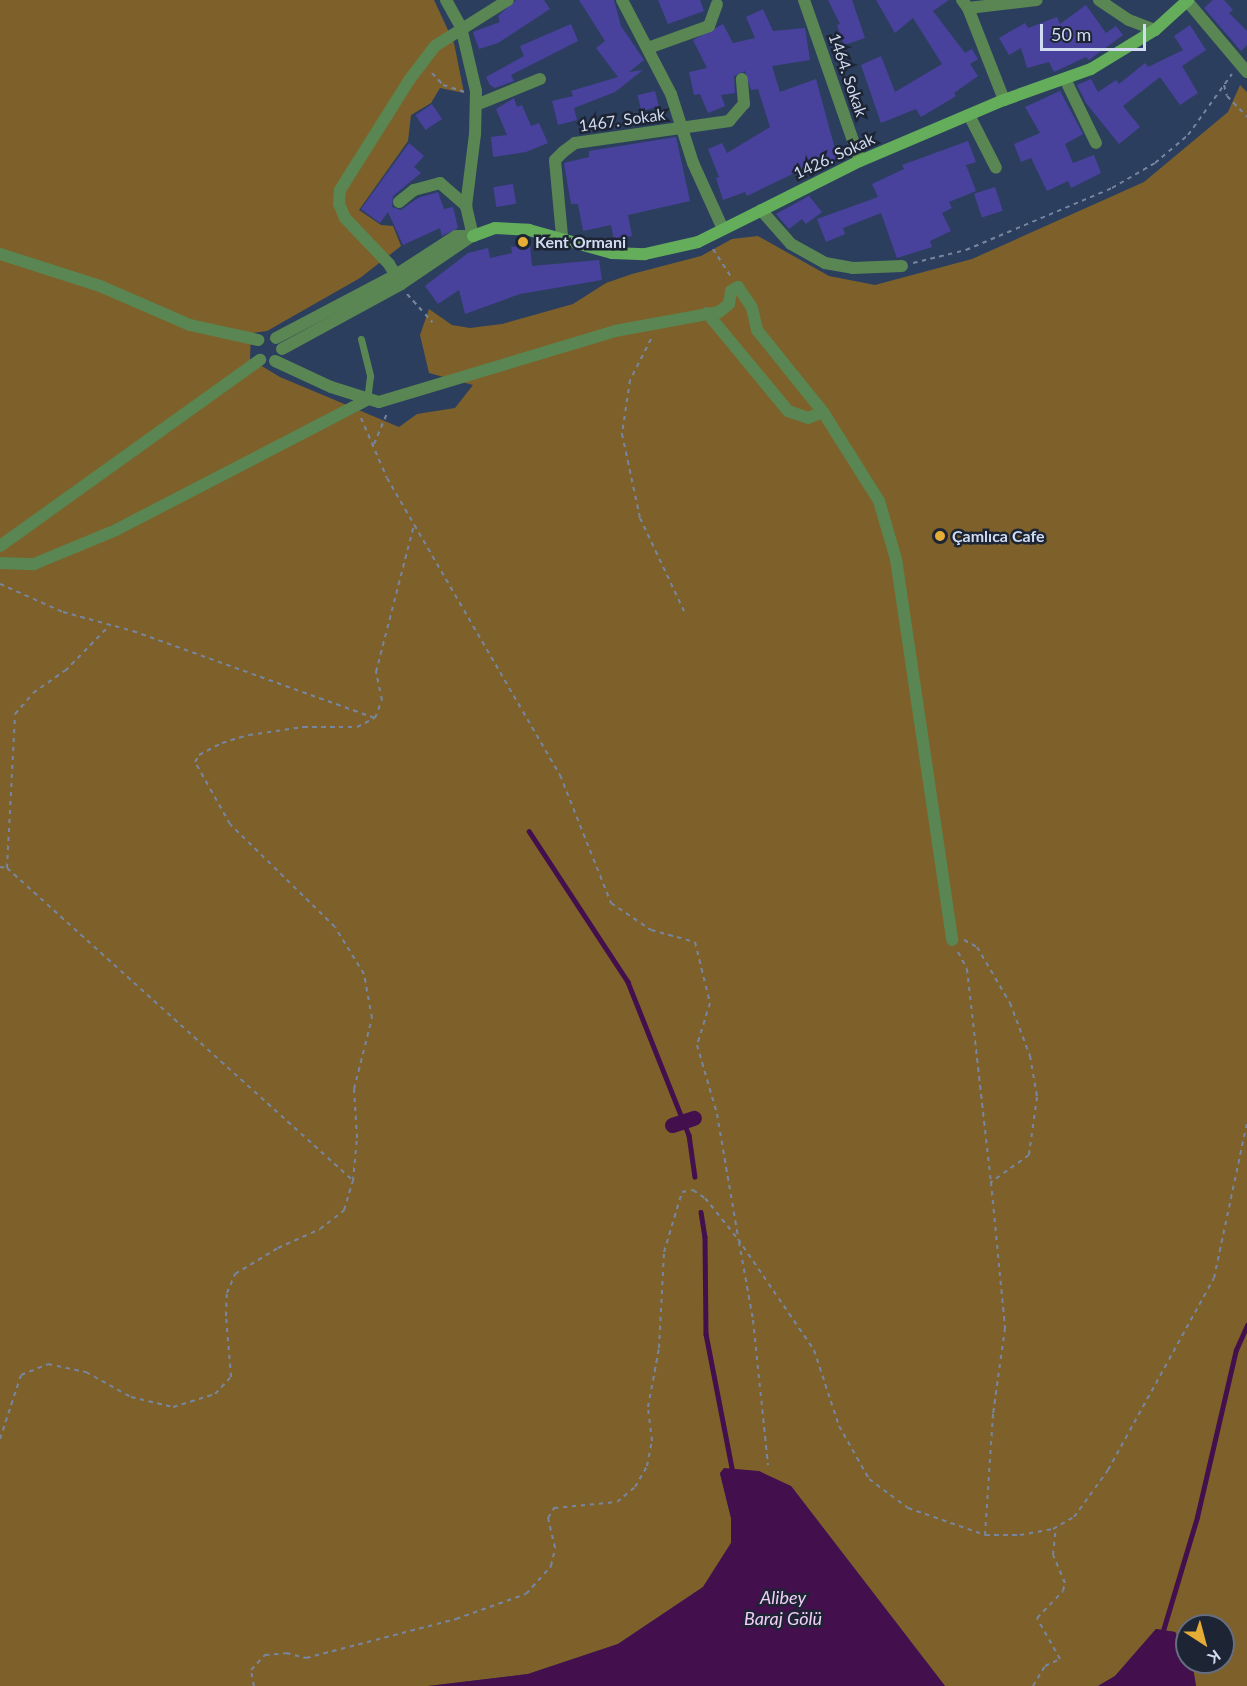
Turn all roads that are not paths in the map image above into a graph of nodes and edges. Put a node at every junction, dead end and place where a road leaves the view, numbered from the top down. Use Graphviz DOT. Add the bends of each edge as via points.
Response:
graph roads {
  1 [pos="446,0"];
  2 [pos="508,0"];
  3 [pos="622,0"];
  4 [pos="804,0"];
  5 [pos="1037,0"];
  6 [pos="1099,0"];
  7 [pos="1188,1"];
  8 [pos="717,4"];
  9 [pos="965,4"];
  10 [pos="461,27"];
  11 [pos="1155,30"];
  12 [pos="648,48"];
  13 [pos="1243,68"];
  14 [pos="540,79"];
  15 [pos="742,79"];
  16 [pos="1065,79"];
  17 [pos="1004,100"];
  18 [pos="476,105"];
  19 [pos="969,115"];
  20 [pos="681,128"];
  21 [pos="1096,143"];
  22 [pos="860,161"];
  23 [pos="996,168"];
  24 [pos="399,202"];
  25 [pos="466,206"];
  26 [pos="761,210"];
  27 [pos="723,229"];
  28 [pos="473,236"];
  29 [pos="562,236"];
  30 [pos="0,254"];
  31 [pos="902,266"];
  32 [pos="398,279"];
  33 [pos="707,313"];
  34 [pos="361,339"];
  35 [pos="258,340"];
  36 [pos="279,344"];
  37 [pos="260,360"];
  38 [pos="275,361"];
  39 [pos="367,400"];
  40 [pos="823,412"];
  41 [pos="0,546"];
  42 [pos="0,563"];
  43 [pos="952,940"];
  1 -- 10 [label="street"];
  2 -- 10 [label="street"];
  3 -- 12 [label="street"];
  4 -- 22 [label="street, 1464. Sokak"];
  5 -- 9 [label="street"];
  6 -- 11 [label="street" via="1129,20"];
  7 -- 11 [label="main road, 1426. Sokak"];
  7 -- 13 [label="street"];
  8 -- 12 [label="street" via="710,26"];
  9 -- 17 [label="street"];
  10 -- 18 [label="street"];
  10 -- 32 [label="street" via="435,46 410,79 340,190 345,218"];
  11 -- 16 [label="main road, 1426. Sokak" via="1119,54"];
  12 -- 20 [label="street" via="671,94"];
  14 -- 18 [label="street"];
  15 -- 20 [label="street, 1467. Sokak" via="744,104 729,121"];
  16 -- 17 [label="main road, 1426. Sokak"];
  16 -- 21 [label="street"];
  17 -- 19 [label="main road, 1426. Sokak"];
  18 -- 25 [label="street"];
  19 -- 22 [label="main road, 1426. Sokak"];
  19 -- 23 [label="street"];
  20 -- 27 [label="street"];
  20 -- 29 [label="street, 1467. Sokak" via="575,143 563,152 555,160"];
  22 -- 26 [label="main road, 1426. Sokak"];
  24 -- 25 [label="street" via="414,190 440,183"];
  25 -- 28 [label="street"];
  26 -- 27 [label="main road, 1426. Sokak"];
  26 -- 31 [label="street" via="791,244 825,263 853,268"];
  27 -- 29 [label="main road, 1426. Sokak" via="706,238 645,254 612,253"];
  28 -- 29 [label="main road, 1426. Sokak" via="495,228"];
  28 -- 32 [label="street" via="456,236"];
  30 -- 35 [label="street" via="100,286 190,325"];
  32 -- 36 [label="street"];
  33 -- 39 [label="street" via="615,331 379,402"];
  33 -- 40 [label="street" via="788,411 808,418"];
  33 -- 40 [label="street" via="719,312 729,304 731,291 738,287 752,308 757,330"];
  34 -- 39 [label="lane" via="370,376"];
  35 -- 36 [label="street" via="268,336"];
  35 -- 37 [label="street" via="255,350"];
  36 -- 38 [label="street"];
  37 -- 38 [label="street"];
  37 -- 41 [label="street"];
  38 -- 39 [label="street"];
  39 -- 42 [label="street" via="116,530 34,564"];
  40 -- 43 [label="street" via="879,501 896,559"];
}
